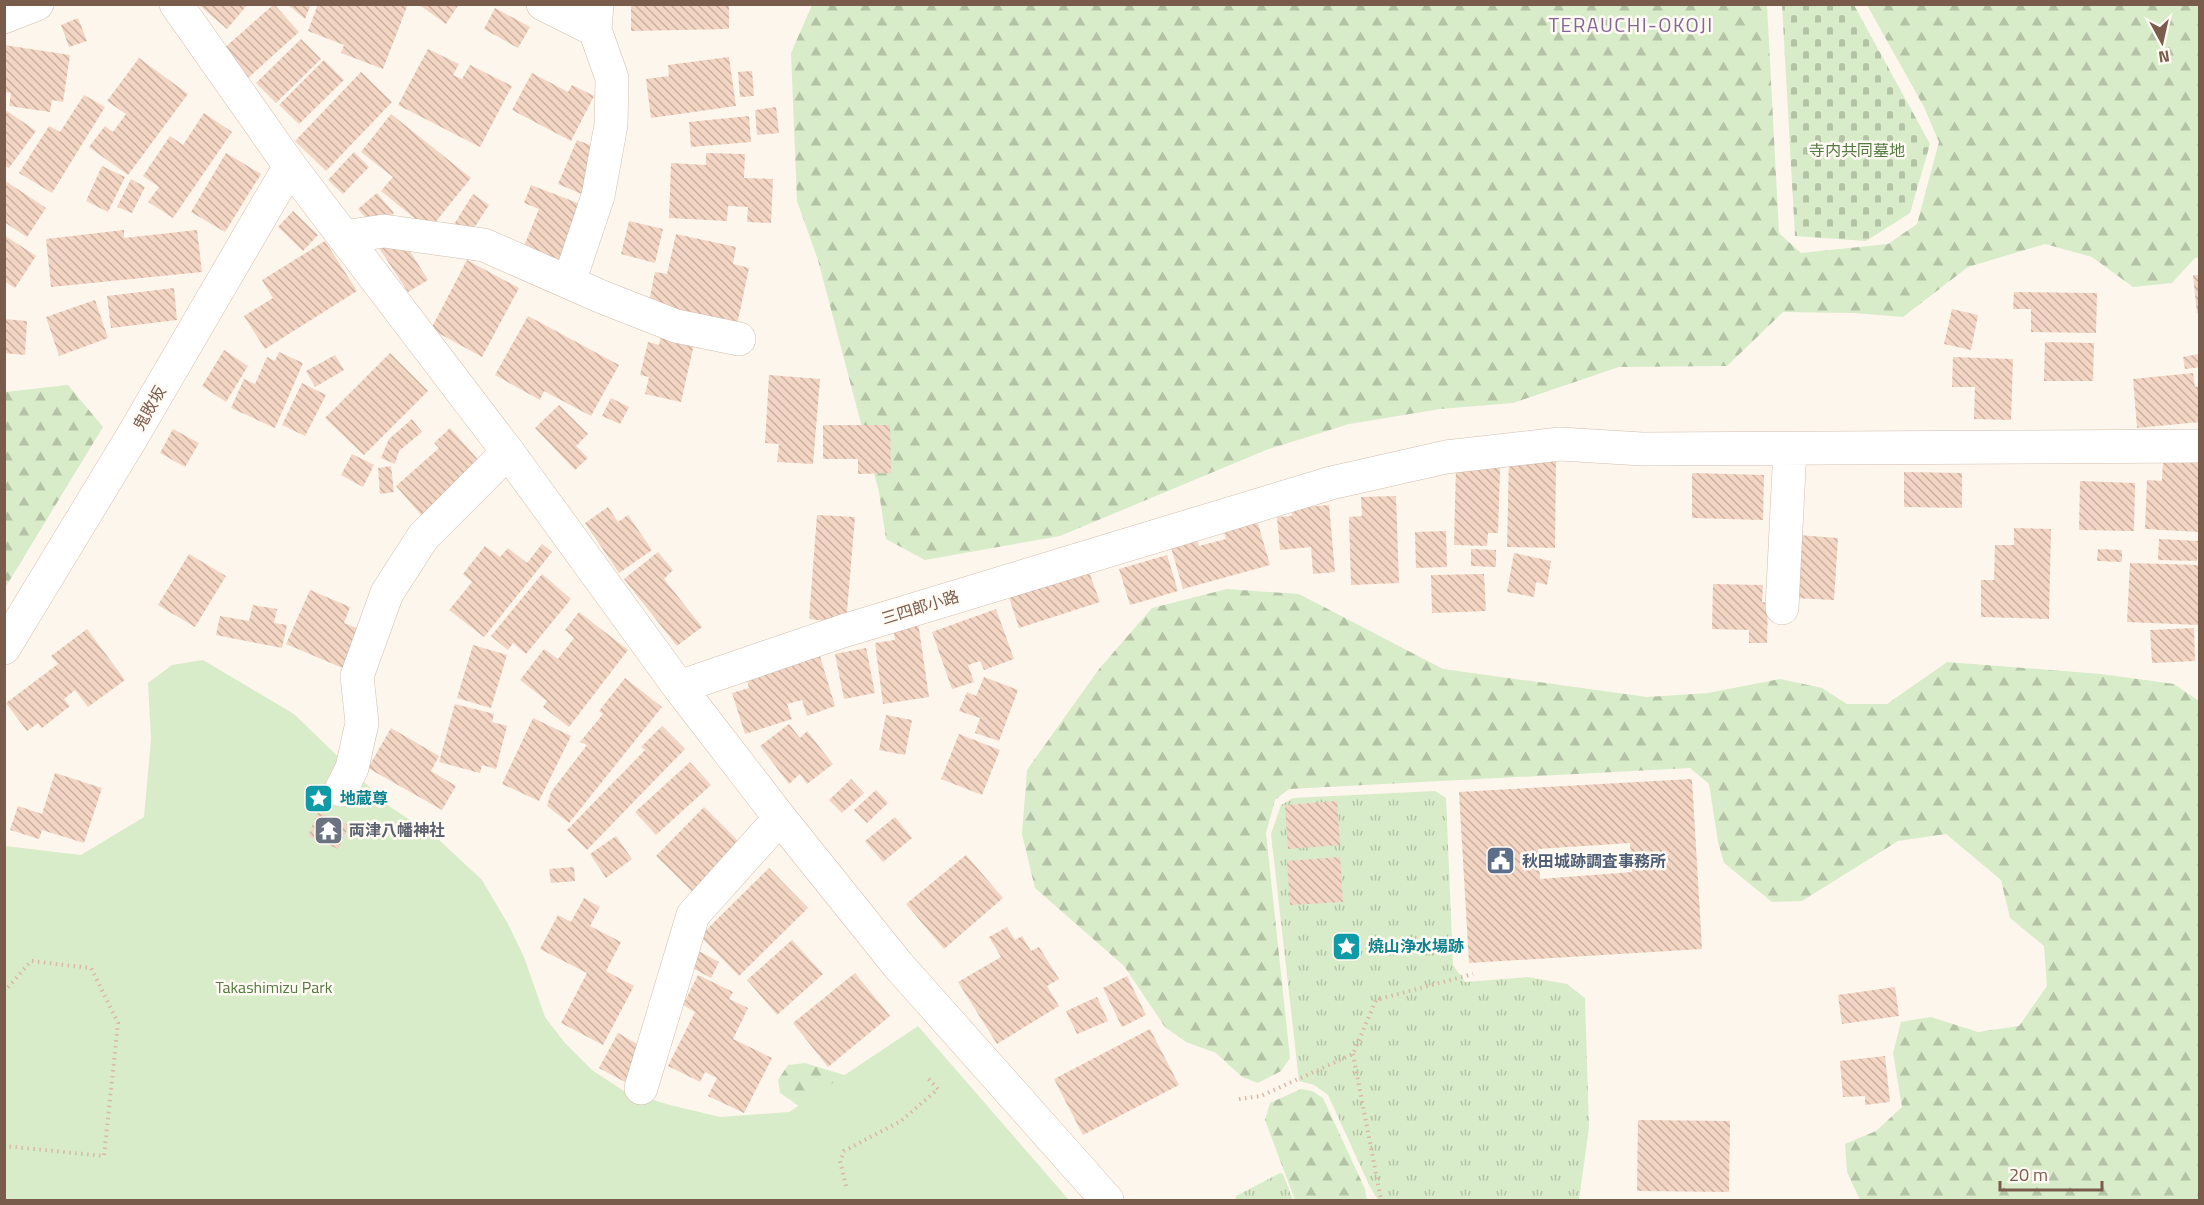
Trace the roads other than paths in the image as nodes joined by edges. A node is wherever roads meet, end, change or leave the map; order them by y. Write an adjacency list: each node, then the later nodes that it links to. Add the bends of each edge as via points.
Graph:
1 (37, 4): 4 (street)
2 (176, 4): 6 (street)
3 (543, 4): 5 (street)
4 (4, 17)
5 (596, 17): 8 (street, via 612,78 611,125 598,196)
6 (290, 166): 7 (street); 14 (street, 鬼敗坂)
7 (344, 237): 8 (street, via 384,231 484,245); 12 (street)
8 (568, 282): 9 (street, via 676,326)
9 (740, 339)
10 (2199, 446): 11 (street, 三四郎小路)
11 (1790, 448): 13 (street); 15 (street, 三四郎小路, via 1642,449 1560,444 1446,457 1331,483 843,631)
12 (508, 452): 15 (street); 16 (street, via 423,537 387,593 357,676 362,723 352,768)
13 (1782, 608)
14 (4, 648)
15 (679, 687): 17 (street)
16 (341, 790)
17 (780, 818): 18 (street, via 693,915); 19 (street, via 898,965)
18 (641, 1088)
19 (1107, 1200)

